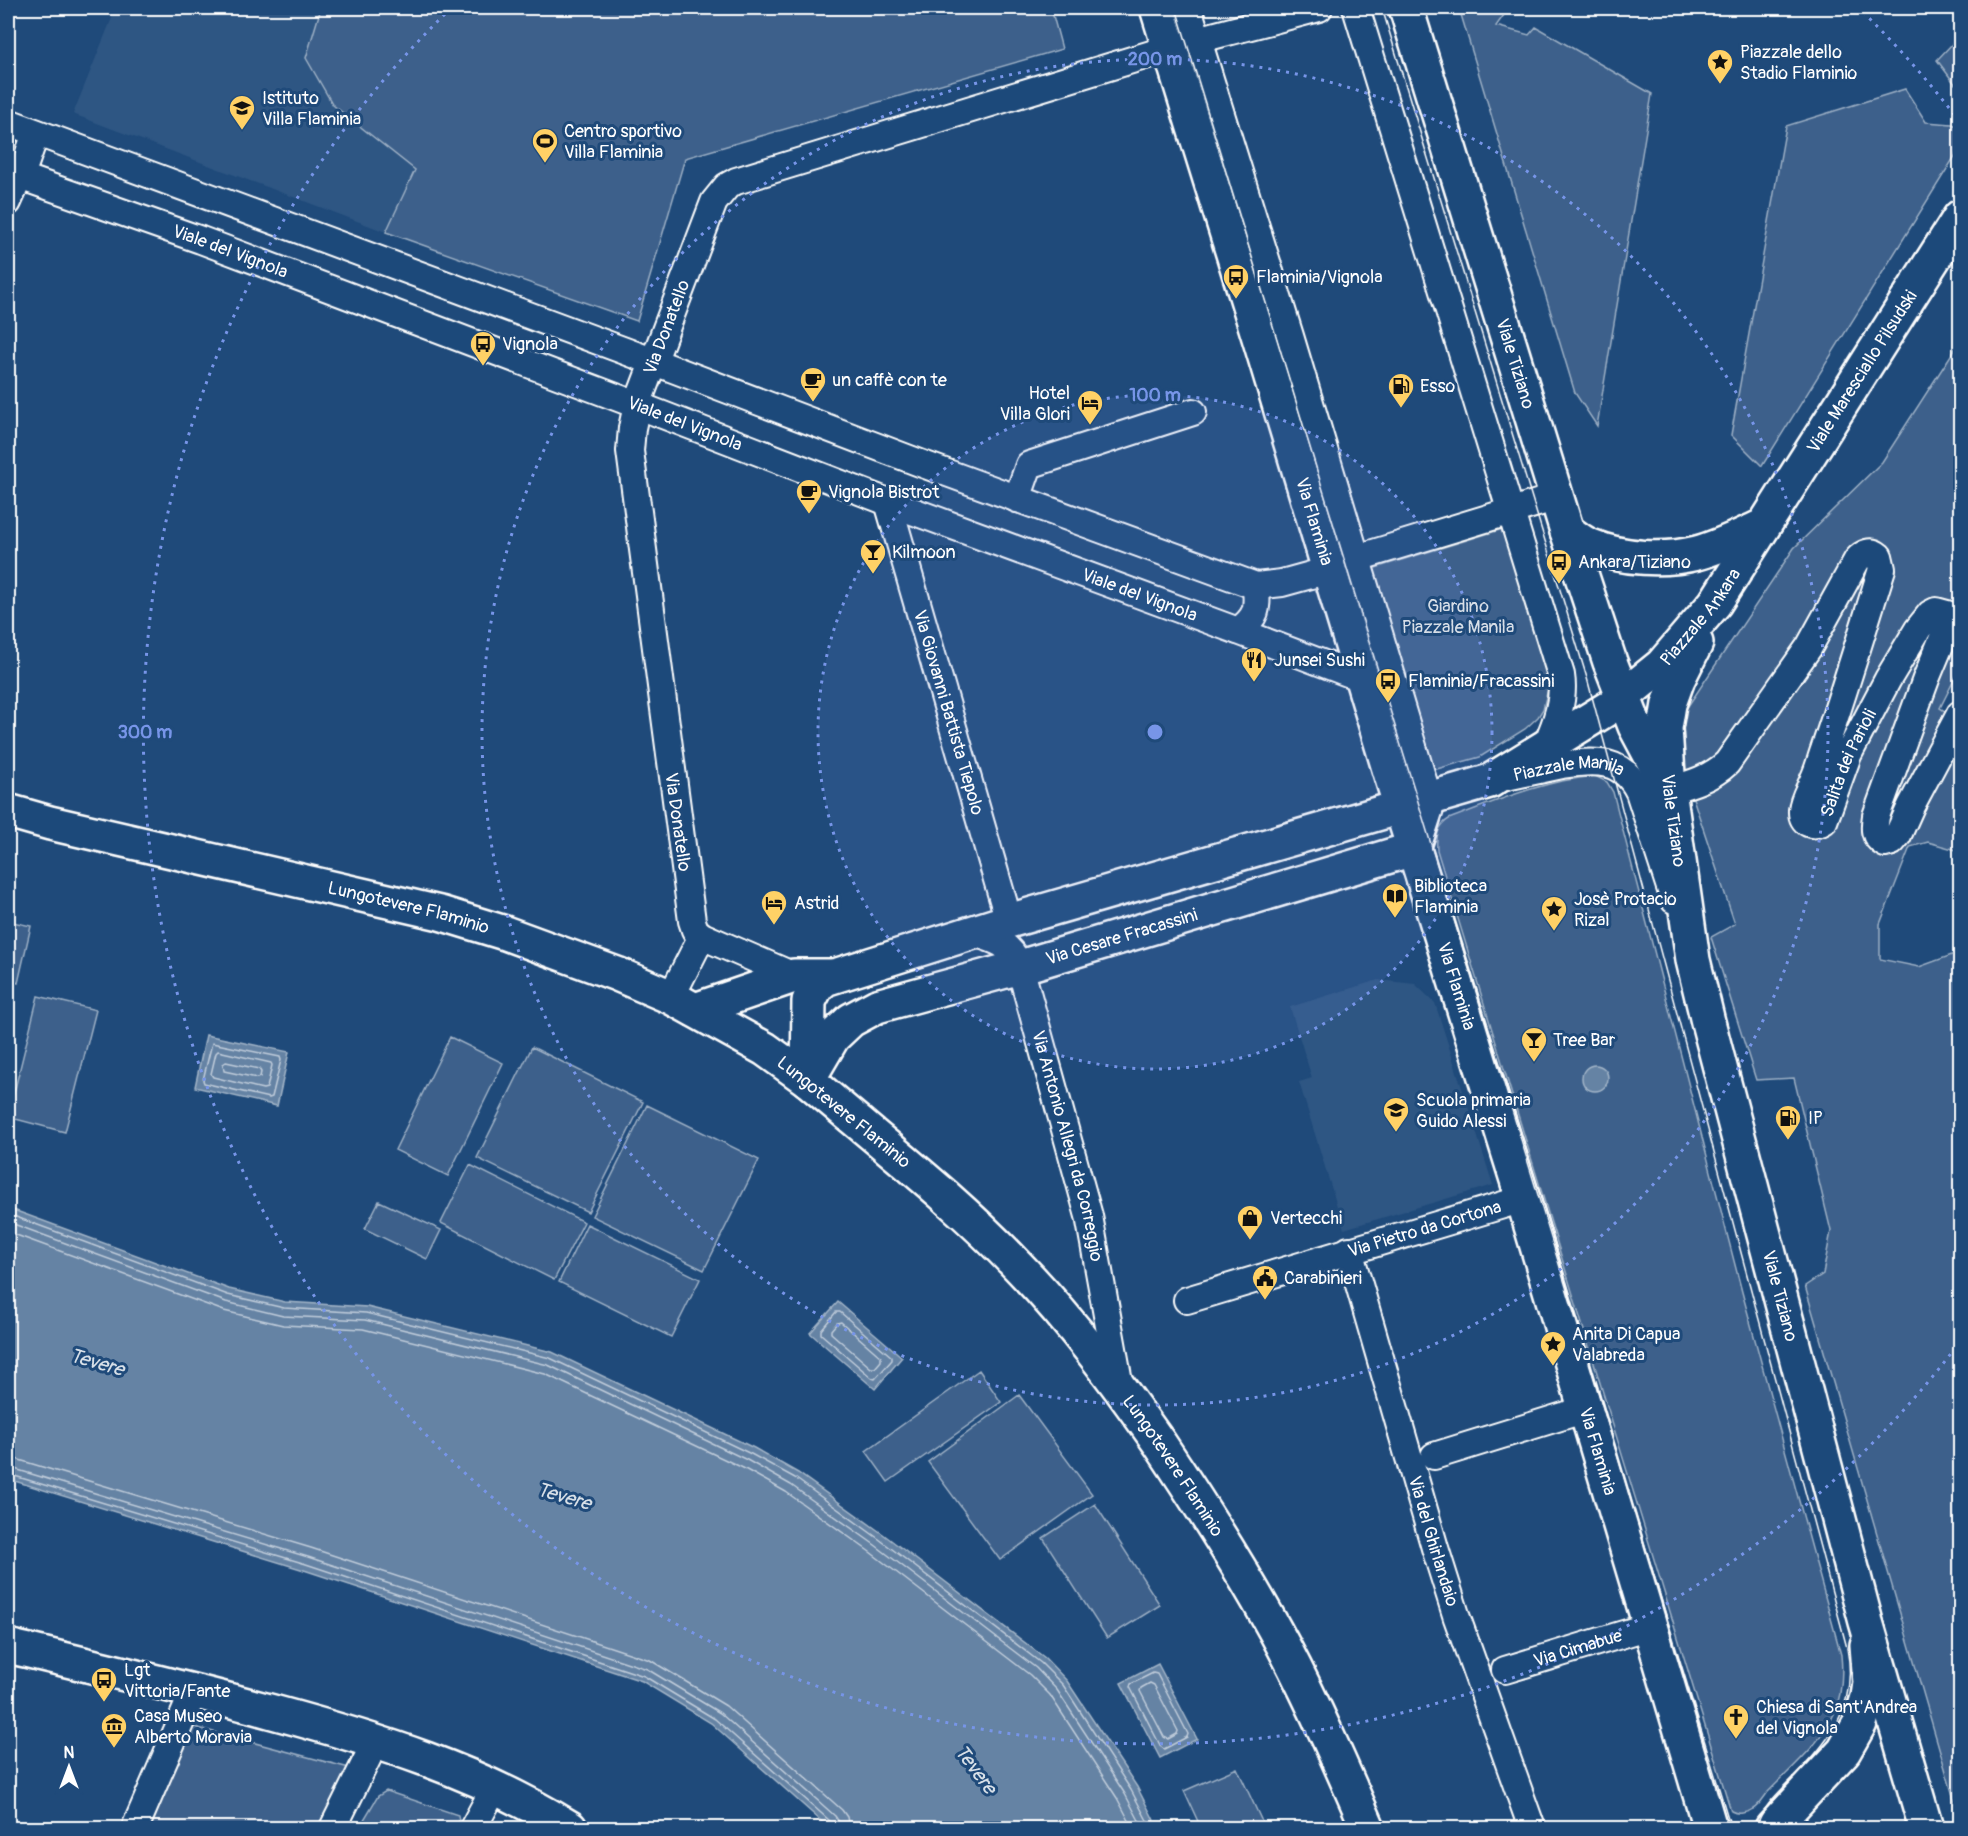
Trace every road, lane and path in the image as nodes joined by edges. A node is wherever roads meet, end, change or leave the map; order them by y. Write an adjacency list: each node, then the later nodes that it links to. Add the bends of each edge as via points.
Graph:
1 (1157, 8): 6 (main road, Via Flaminia)
2 (1188, 8): 6 (street, Via Flaminia)
3 (1319, 8): 6 (street, Via Donatello)
4 (1356, 8): 18 (street)
5 (1406, 8): 15 (main road, Viale Tiziano)
6 (1184, 45): 12 (street, Via Donatello, via 727,186 714,202); 21 (main road, Via Flaminia, via 1253,318)
7 (8, 122): 8 (street)
8 (36, 133): 9 (street, via 25,164); 12 (street)
9 (13, 174): 10 (street); 13 (street, Viale del Vignola, via 201,240)
10 (8, 202)
11 (1960, 217): 19 (main road, Viale Maresciallo Pilsudski)
12 (652, 361): 13 (street, Via Donatello); 16 (street)
13 (637, 405): 17 (street, Viale del Vignola); 36 (street, Via Donatello, via 630,451 692,921)
14 (1193, 412): 16 (street, via 1029,465)
15 (1557, 497): 18 (street); 20 (main road, Viale Tiziano)
16 (1017, 499): 22 (street)
17 (888, 502): 24 (street, Viale del Vignola); 34 (street, Via Giovanni Battista Tiepolo)
18 (1512, 511): 21 (street); 28 (street, via 1561,675 1562,698)
19 (1763, 526): 20 (main road, via 1697,553 1663,557 1606,551); 23 (main road, Piazzale Ankara)
20 (1567, 531): 26 (main road, Viale Tiziano)
21 (1343, 564): 22 (street, via 1282,583); 25 (main road, Via Flaminia); 31 (street, Via Flaminia)
22 (1256, 586): 24 (street, via 1257,609)
23 (1715, 603): 26 (main road, Piazzale Ankara, via 1662,665); 30 (main road, via 1669,704 1665,728)
24 (1238, 631): 25 (street, Viale del Vignola)
25 (1361, 678): 31 (main road, Via Flaminia)
26 (1623, 696): 28 (main road, Piazzale Manila); 30 (main road, Viale Tiziano)
27 (1960, 714): 30 (street, Salita dei Parioli, via 1898,836 1885,844 1879,841 1875,835 1876,816 1948,626 1947,614 1936,611 1918,629 1888,679 1848,756 1824,821 1815,824 1804,820 1803,803 1882,568 1879,556 1869,552 1857,560 1809,647 1727,763 1696,782)
28 (1546, 746): 29 (main road, Piazzale Manila)
29 (1490, 781): 31 (main road, Piazzale Manila); 37 (street, Piazzale Manila, via 1592,761 1610,764 1628,775 1639,792)
30 (1669, 789): 37 (main road, Viale Tiziano)
31 (1415, 803): 33 (main road, Via Flaminia); 34 (main road)
32 (8, 811): 41 (main road, Lungotevere Flaminio, via 440,913 539,945)
33 (1413, 849): 38 (main road, Via Cesare Fracassini); 43 (main road, Via Flaminia)
34 (1009, 921): 35 (main road)
35 (973, 933): 38 (street, Via Antonio Allegri da Correggio, via 1006,946); 40 (main road)
36 (702, 936): 39 (street); 41 (street)
37 (1693, 960): 49 (main road, Viale Tiziano)
38 (1020, 967): 42 (main road, Via Cesare Fracassini, via 869,1009 833,1037); 46 (street, Via Antonio Allegri da Correggio, via 1089,1216)
39 (794, 976): 40 (main road); 41 (main road)
40 (832, 976): 42 (main road, via 817,986 809,1002)
41 (683, 1004): 42 (main road, Lungotevere Flaminio, via 765,1049)
42 (808, 1080): 46 (main road, Lungotevere Flaminio, via 978,1224 1054,1304)
43 (1523, 1199): 44 (street, Via Pietro da Cortona); 47 (main road, Via Flaminia)
44 (1349, 1250): 45 (street, Via Pietro da Cortona); 61 (street, Via del Ghirlandaio, via 1457,1618)
45 (1187, 1300)
46 (1120, 1387): 60 (main road, Lungotevere Flaminio, via 1206,1515 1274,1630)
47 (1586, 1409): 48 (street); 50 (main road, Via Flaminia)
48 (1434, 1456)
49 (1866, 1622): 63 (main road, via 1870,1683 1860,1723 1844,1751); 64 (main road, Viale Tiziano)
50 (1650, 1626): 52 (street, Via Cimabue); 62 (main road, Via Flaminia)
51 (8, 1646): 53 (main road)
52 (1505, 1670)
53 (194, 1691): 54 (main road); 56 (street)
54 (376, 1741): 55 (main road); 57 (street)
55 (495, 1787): 58 (street); 59 (main road)
56 (135, 1828)
57 (333, 1828)
58 (473, 1828)
59 (570, 1828)
60 (1368, 1828)
61 (1532, 1828)
62 (1710, 1828)
63 (1772, 1828)
64 (1926, 1828)

